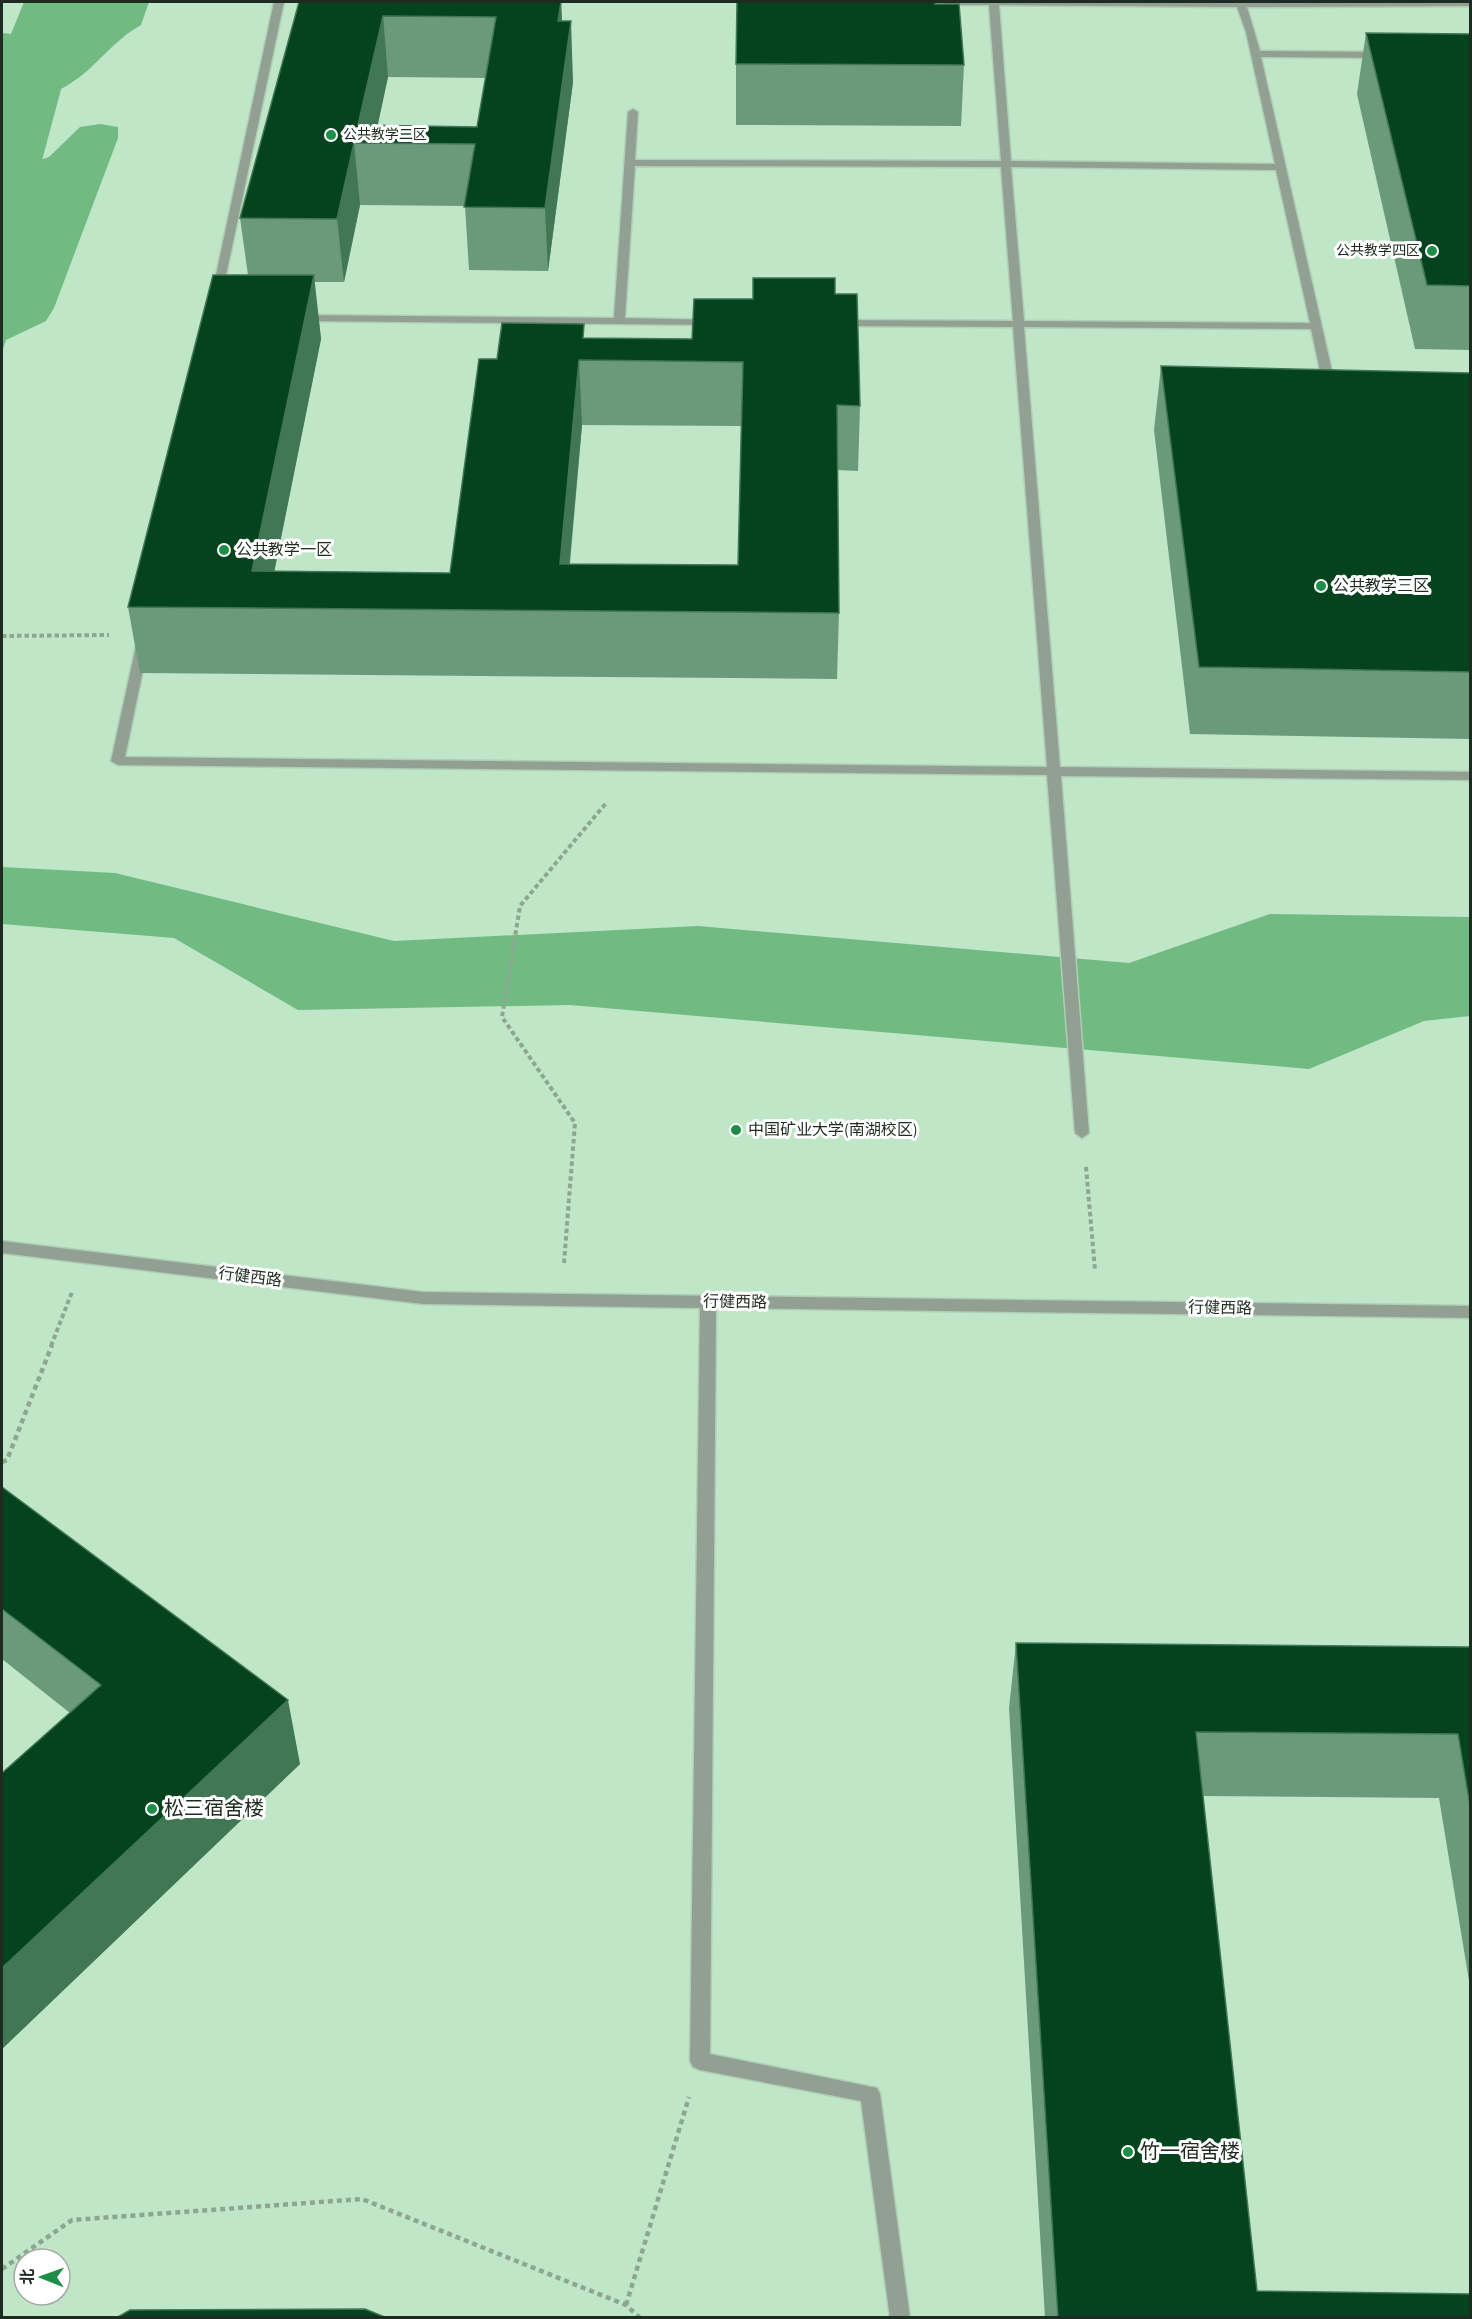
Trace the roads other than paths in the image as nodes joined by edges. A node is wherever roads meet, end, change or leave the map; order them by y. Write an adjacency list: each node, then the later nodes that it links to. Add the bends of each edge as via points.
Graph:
1 (279, 2): 12 (street)
2 (947, 2): 3 (street)
3 (994, 2): 4 (street); 10 (street)
4 (1240, 3): 5 (street); 6 (street)
5 (1470, 3)
6 (1255, 54): 7 (street); 11 (street)
7 (1387, 55)
8 (633, 112): 9 (street)
9 (629, 163): 10 (street); 14 (street)
10 (1006, 164): 11 (street); 17 (street)
11 (1280, 167): 18 (street)
12 (214, 306)
13 (284, 318): 14 (street)
14 (619, 321): 15 (street)
15 (725, 322)
16 (831, 323): 17 (street)
17 (1019, 324): 18 (street); 21 (street)
18 (1316, 326): 19 (street)
19 (1333, 401)
20 (145, 634): 21 (street, via 118,761)
21 (1055, 771): 22 (street); 23 (street)
22 (1470, 776)
23 (1082, 1133)
24 (2, 1247): 25 (street, 行健西路, via 423,1298)
25 (708, 1302): 26 (street, 行健西路); 27 (street, via 699,2061 870,2094)
26 (1470, 1312)
27 (900, 2318)

